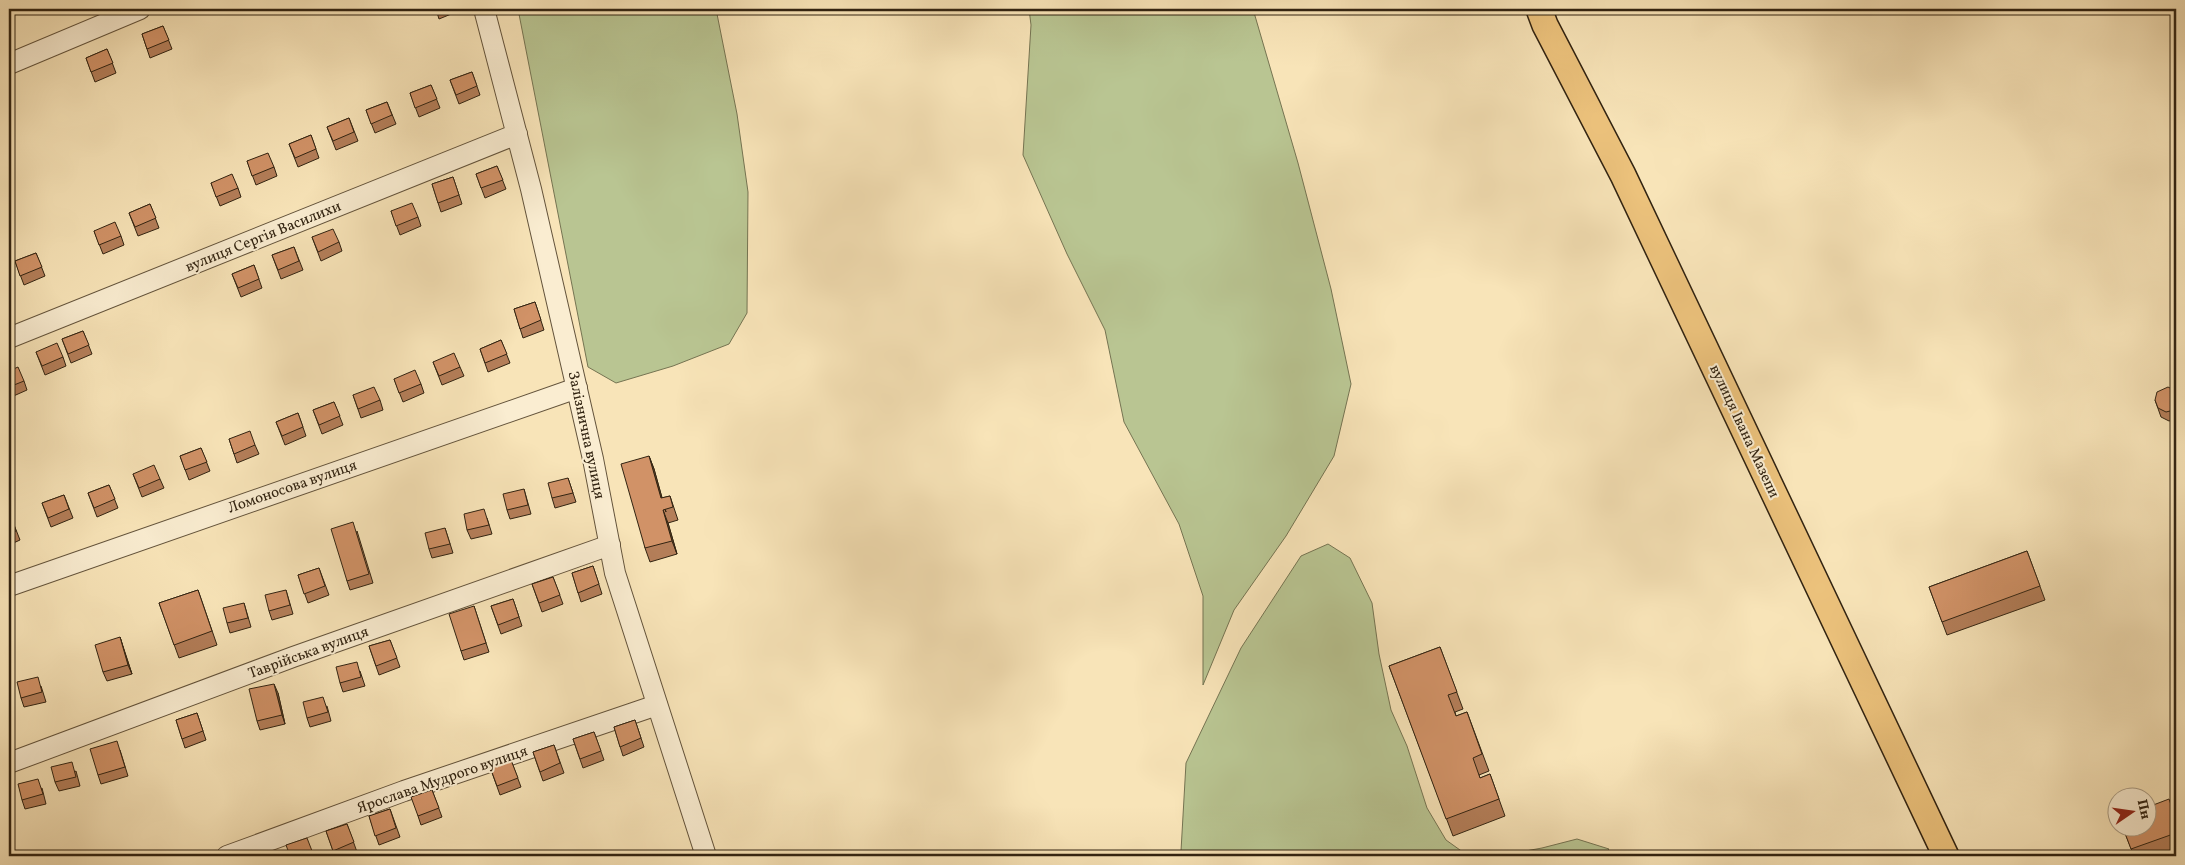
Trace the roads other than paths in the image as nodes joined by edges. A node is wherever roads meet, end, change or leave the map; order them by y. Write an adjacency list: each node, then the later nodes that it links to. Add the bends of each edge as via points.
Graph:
1 (140, 9): 4 (street)
2 (484, 9): 5 (street, Залізнична вулиця)
3 (1539, 9): 14 (main road, вулиця Івана Мазепи, via 1624,175)
4 (9, 64)
5 (517, 134): 6 (street, вулиця Сергія Василихи); 7 (street, Залізнична вулиця)
6 (9, 338)
7 (577, 388): 8 (street, Залізнична вулиця); 9 (street, Ломоносова вулиця)
8 (610, 544): 10 (street, Залізнична вулиця, via 615,573); 11 (street, Таврійська вулиця)
9 (9, 586)
10 (657, 705): 12 (street, Ярослава Мудрого вулиця); 13 (street, Залізнична вулиця)
11 (9, 763)
12 (227, 856)
13 (706, 856)
14 (1946, 856)

